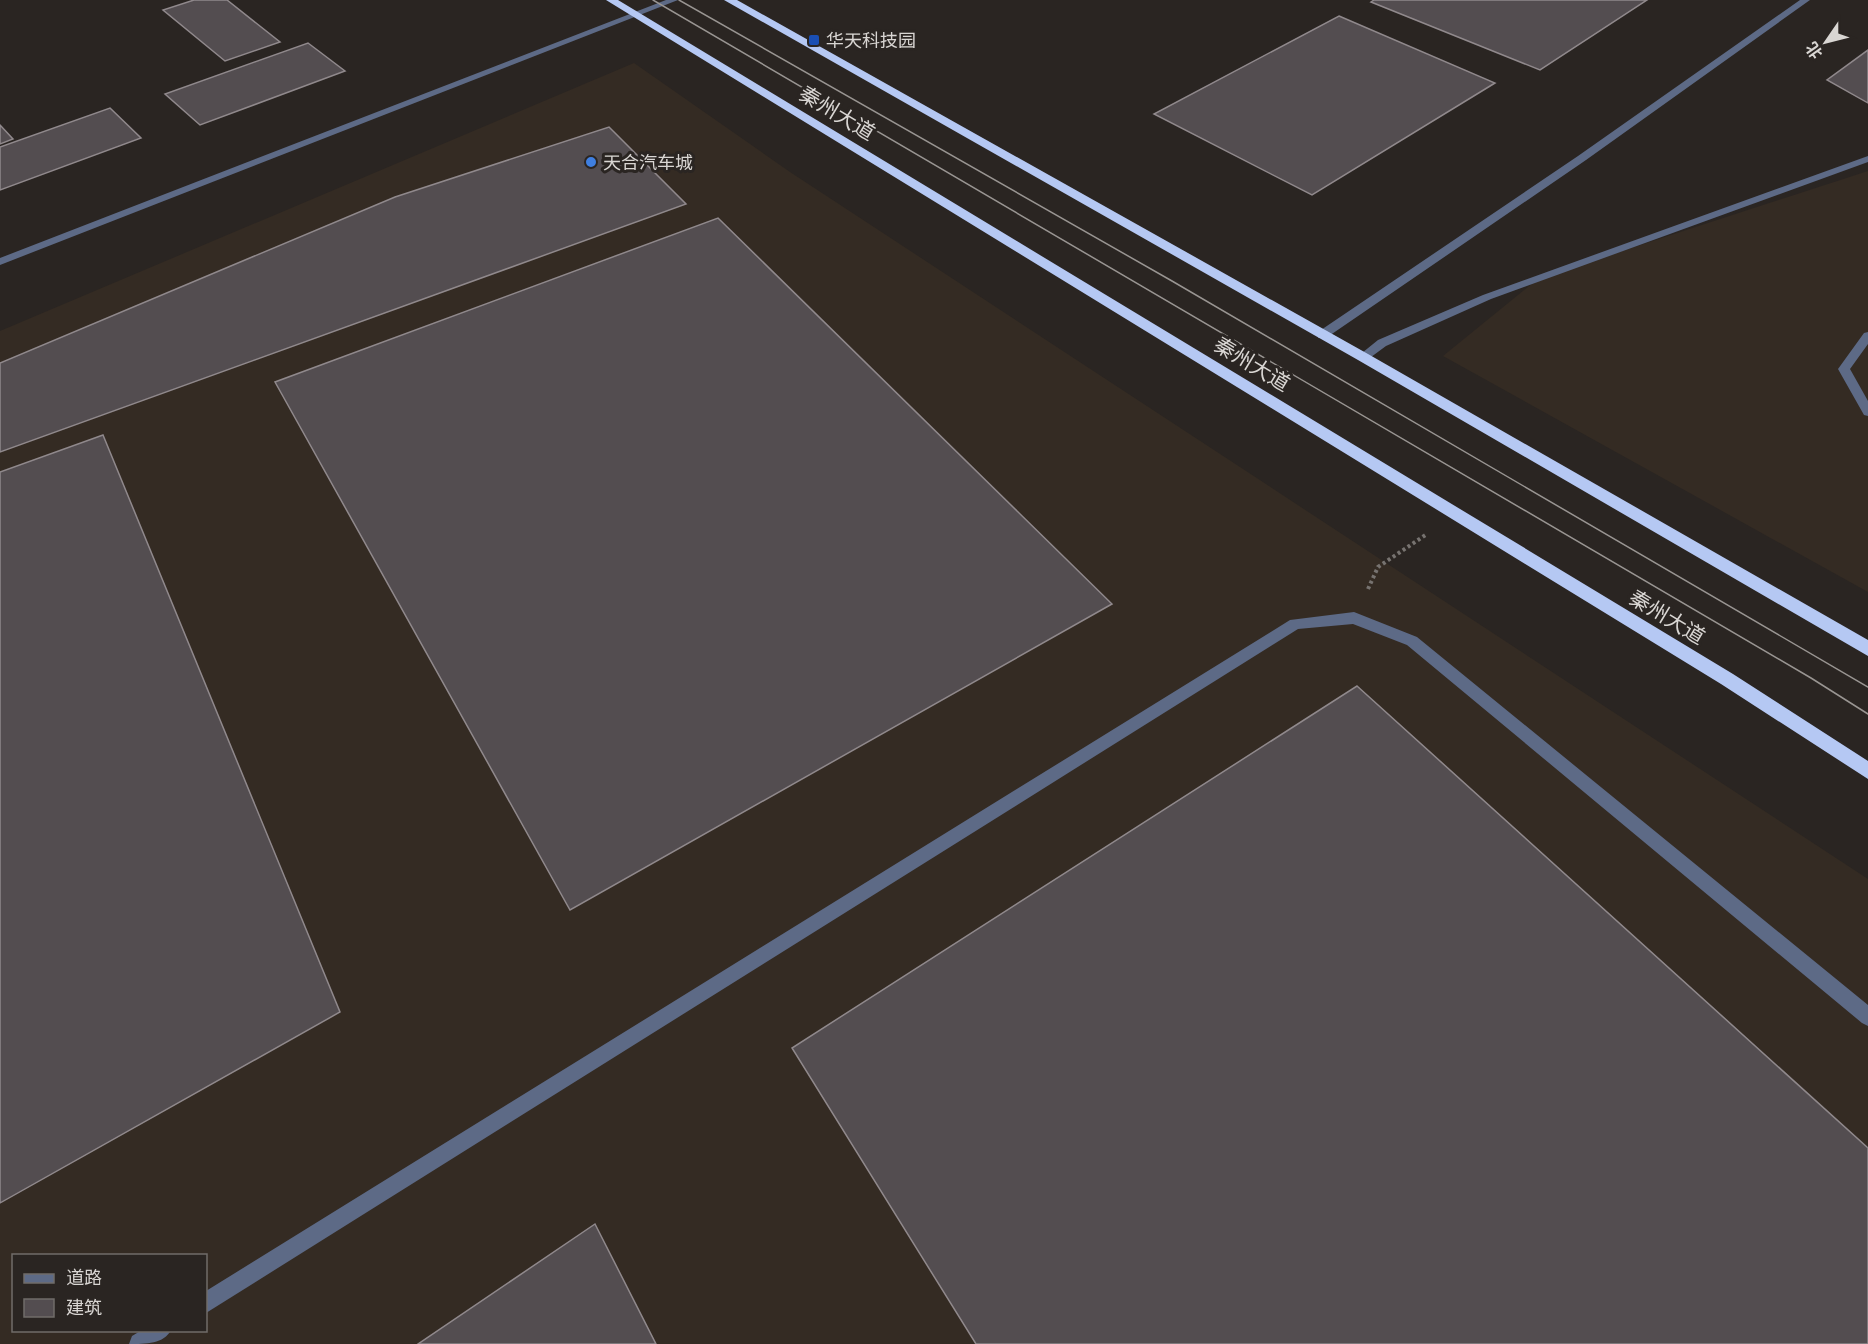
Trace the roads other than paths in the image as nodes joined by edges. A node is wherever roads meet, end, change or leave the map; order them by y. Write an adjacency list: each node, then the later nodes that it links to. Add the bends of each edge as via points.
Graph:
1 (611, 0): 5 (highway, 秦州大道)
2 (674, 0): 5 (street)
3 (729, 0): 8 (highway)
4 (1806, 0): 8 (street)
5 (635, 16): 7 (street); 13 (highway, 秦州大道, via 1727,678)
6 (1868, 159): 10 (street, via 1487,297 1382,343)
7 (0, 262)
8 (1322, 335): 10 (highway)
9 (1868, 336): 11 (street, via 1844,369)
10 (1363, 357): 12 (highway)
11 (1868, 412)
12 (1868, 649)
13 (1868, 771)
14 (1868, 1017): 15 (street, via 1412,641 1354,618 1295,624)
15 (207, 1302)
16 (158, 1332): 17 (street)
17 (140, 1344)

